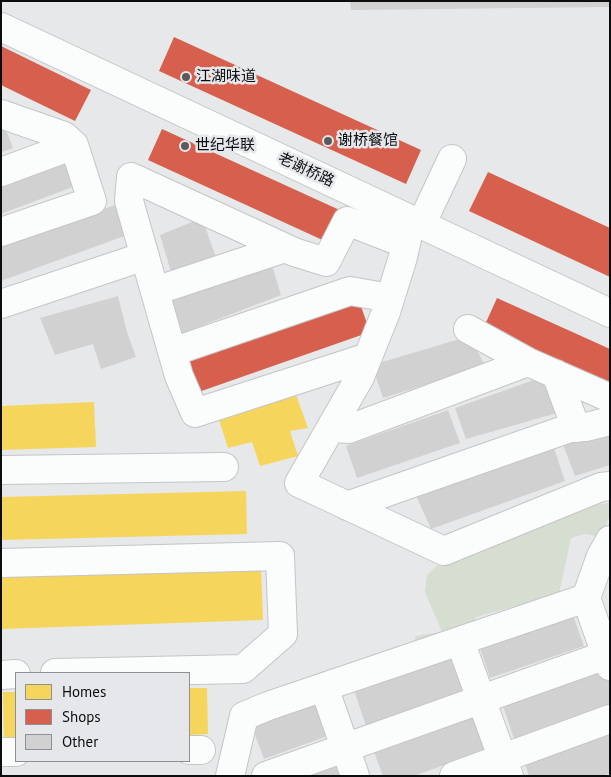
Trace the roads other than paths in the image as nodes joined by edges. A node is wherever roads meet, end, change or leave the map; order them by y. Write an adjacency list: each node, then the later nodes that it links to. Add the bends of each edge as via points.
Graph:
1 (1, 27): 6 (street, 老谢桥路)
2 (1, 114): 3 (street, via 64,136)
3 (74, 145): 5 (street); 7 (street, via 92,201)
4 (452, 159): 6 (street)
5 (1, 172)
6 (413, 230): 8 (street, via 347,221 326,262); 11 (street); 12 (street, 老谢桥路)
7 (1, 232)
8 (284, 248): 9 (street, via 131,177 129,202); 10 (street)
9 (145, 256): 10 (street); 13 (street)
10 (155, 291): 15 (street)
11 (390, 298): 15 (street, via 350,291); 16 (street)
12 (610, 313)
13 (4, 314)
14 (468, 329): 17 (street)
15 (172, 352): 16 (street, via 195,413)
16 (368, 357): 21 (street)
17 (528, 362): 18 (street); 21 (street, via 349,429)
18 (556, 374): 19 (street); 22 (street)
19 (610, 398)
20 (610, 421): 22 (street)
21 (331, 428): 26 (street, via 299,483)
22 (576, 428): 26 (street)
23 (224, 467): 24 (street)
24 (1, 470)
25 (610, 486): 26 (street, via 444,552)
26 (347, 506)
27 (610, 540): 29 (street)
28 (1, 563): 32 (street, via 280,556 283,634 243,669)
29 (586, 598): 30 (street); 31 (street)
30 (460, 641): 35 (street); 36 (street)
31 (608, 660): 36 (street)
32 (103, 672)
33 (15, 674): 34 (street)
34 (1, 675)
35 (324, 687): 38 (street); 42 (street, via 244,716)
36 (481, 699): 38 (street); 41 (street)
37 (610, 719): 41 (street)
38 (346, 748): 43 (street); 44 (street)
39 (1, 752): 40 (street)
40 (15, 752)
41 (506, 767): 45 (street)
42 (230, 776)
43 (266, 776)
44 (355, 776)
45 (454, 776)

